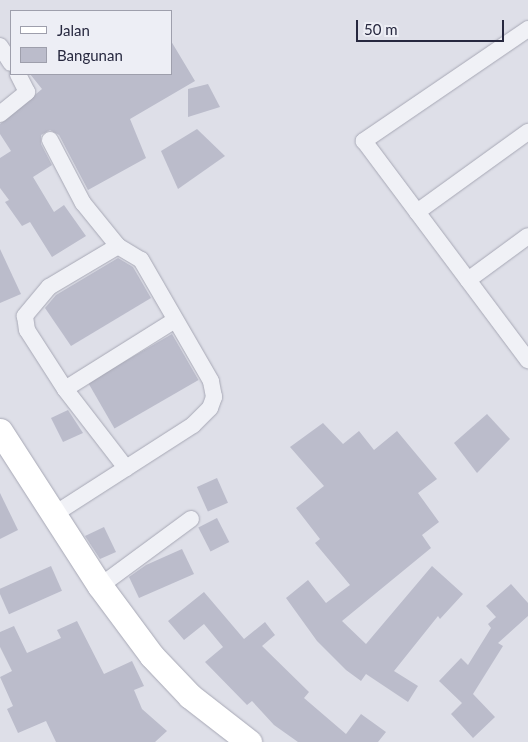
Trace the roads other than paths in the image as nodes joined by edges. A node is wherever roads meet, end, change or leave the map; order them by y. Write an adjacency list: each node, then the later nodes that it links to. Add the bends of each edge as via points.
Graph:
1 (528, 29): 8 (street, via 364,141)
2 (0, 46): 3 (street)
3 (10, 61)
4 (18, 75): 5 (street, via 27,92)
5 (0, 114)
6 (528, 132): 8 (street)
7 (50, 140): 10 (street, via 83,203)
8 (417, 212): 11 (street)
9 (528, 236): 11 (street)
10 (118, 246): 12 (street, via 141,260); 14 (street, via 49,287 25,316 27,330)
11 (468, 280): 13 (street)
12 (175, 320): 14 (street); 16 (street, via 211,381 214,397 210,408 193,425)
13 (528, 360)
14 (65, 388): 16 (street)
15 (0, 431): 17 (main road)
16 (126, 468): 17 (street)
17 (52, 515): 19 (main road)
18 (191, 519): 19 (street)
19 (100, 586): 20 (main road, via 152,656 190,696)
20 (250, 742)

